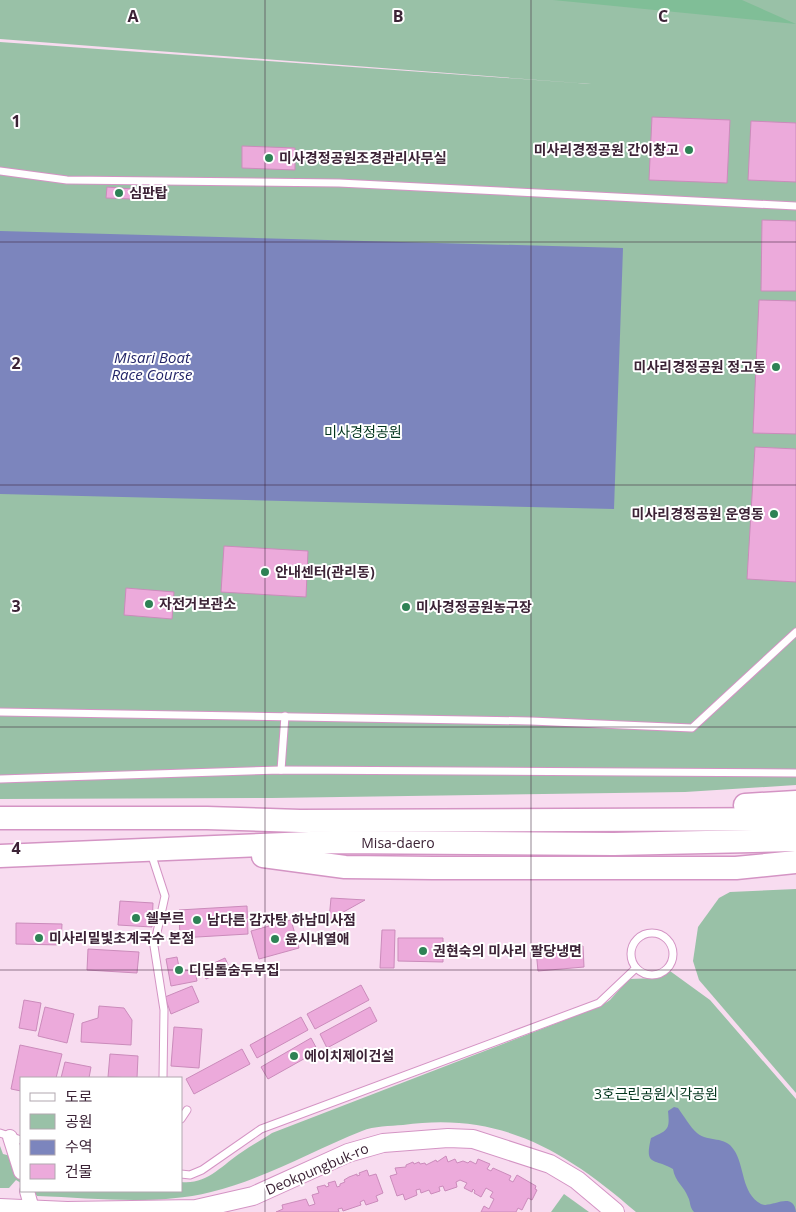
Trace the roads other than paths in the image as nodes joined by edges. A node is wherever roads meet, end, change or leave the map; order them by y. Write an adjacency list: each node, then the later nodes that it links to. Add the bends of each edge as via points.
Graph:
1 (0, 171): 2 (lane, via 67,180 339,183)
2 (796, 206)
3 (796, 632): 5 (lane, via 692,728)
4 (0, 712): 5 (lane)
5 (285, 716): 6 (lane)
6 (281, 770): 7 (lane); 8 (lane)
7 (796, 773)
8 (0, 779)
9 (796, 802): 11 (main road, via 721,806 277,808)
10 (0, 818): 11 (main road, Misa-daero)
11 (207, 818): 12 (main road, Misa-daero, via 300,821)
12 (796, 819)
13 (796, 840): 14 (main road, Misa-daero, via 614,844 334,842)
14 (205, 849): 15 (main road, Misa-daero); 17 (main road, via 345,867 736,868)
15 (151, 851): 16 (main road, Misa-daero); 19 (lane, via 165,896 154,946 164,1010)
16 (0, 856)
17 (796, 862)
18 (636, 968): 18 (lane, via 631,956 634,942 652,933 665,938 672,950 667,969 655,975); 24 (lane, via 599,1003 261,1129 202,1170)
19 (163, 1077)
20 (187, 1110): 21 (lane)
21 (182, 1118)
22 (10, 1136): 23 (street)
23 (20, 1169)
24 (182, 1174)
25 (27, 1192): 27 (street)
26 (0, 1208): 27 (street, Deokpungbuk-ro)
27 (33, 1210): 28 (street, Deokpungbuk-ro, via 196,1209 252,1196 348,1153 383,1143 448,1138 473,1139 550,1164 577,1180)
28 (615, 1212)

